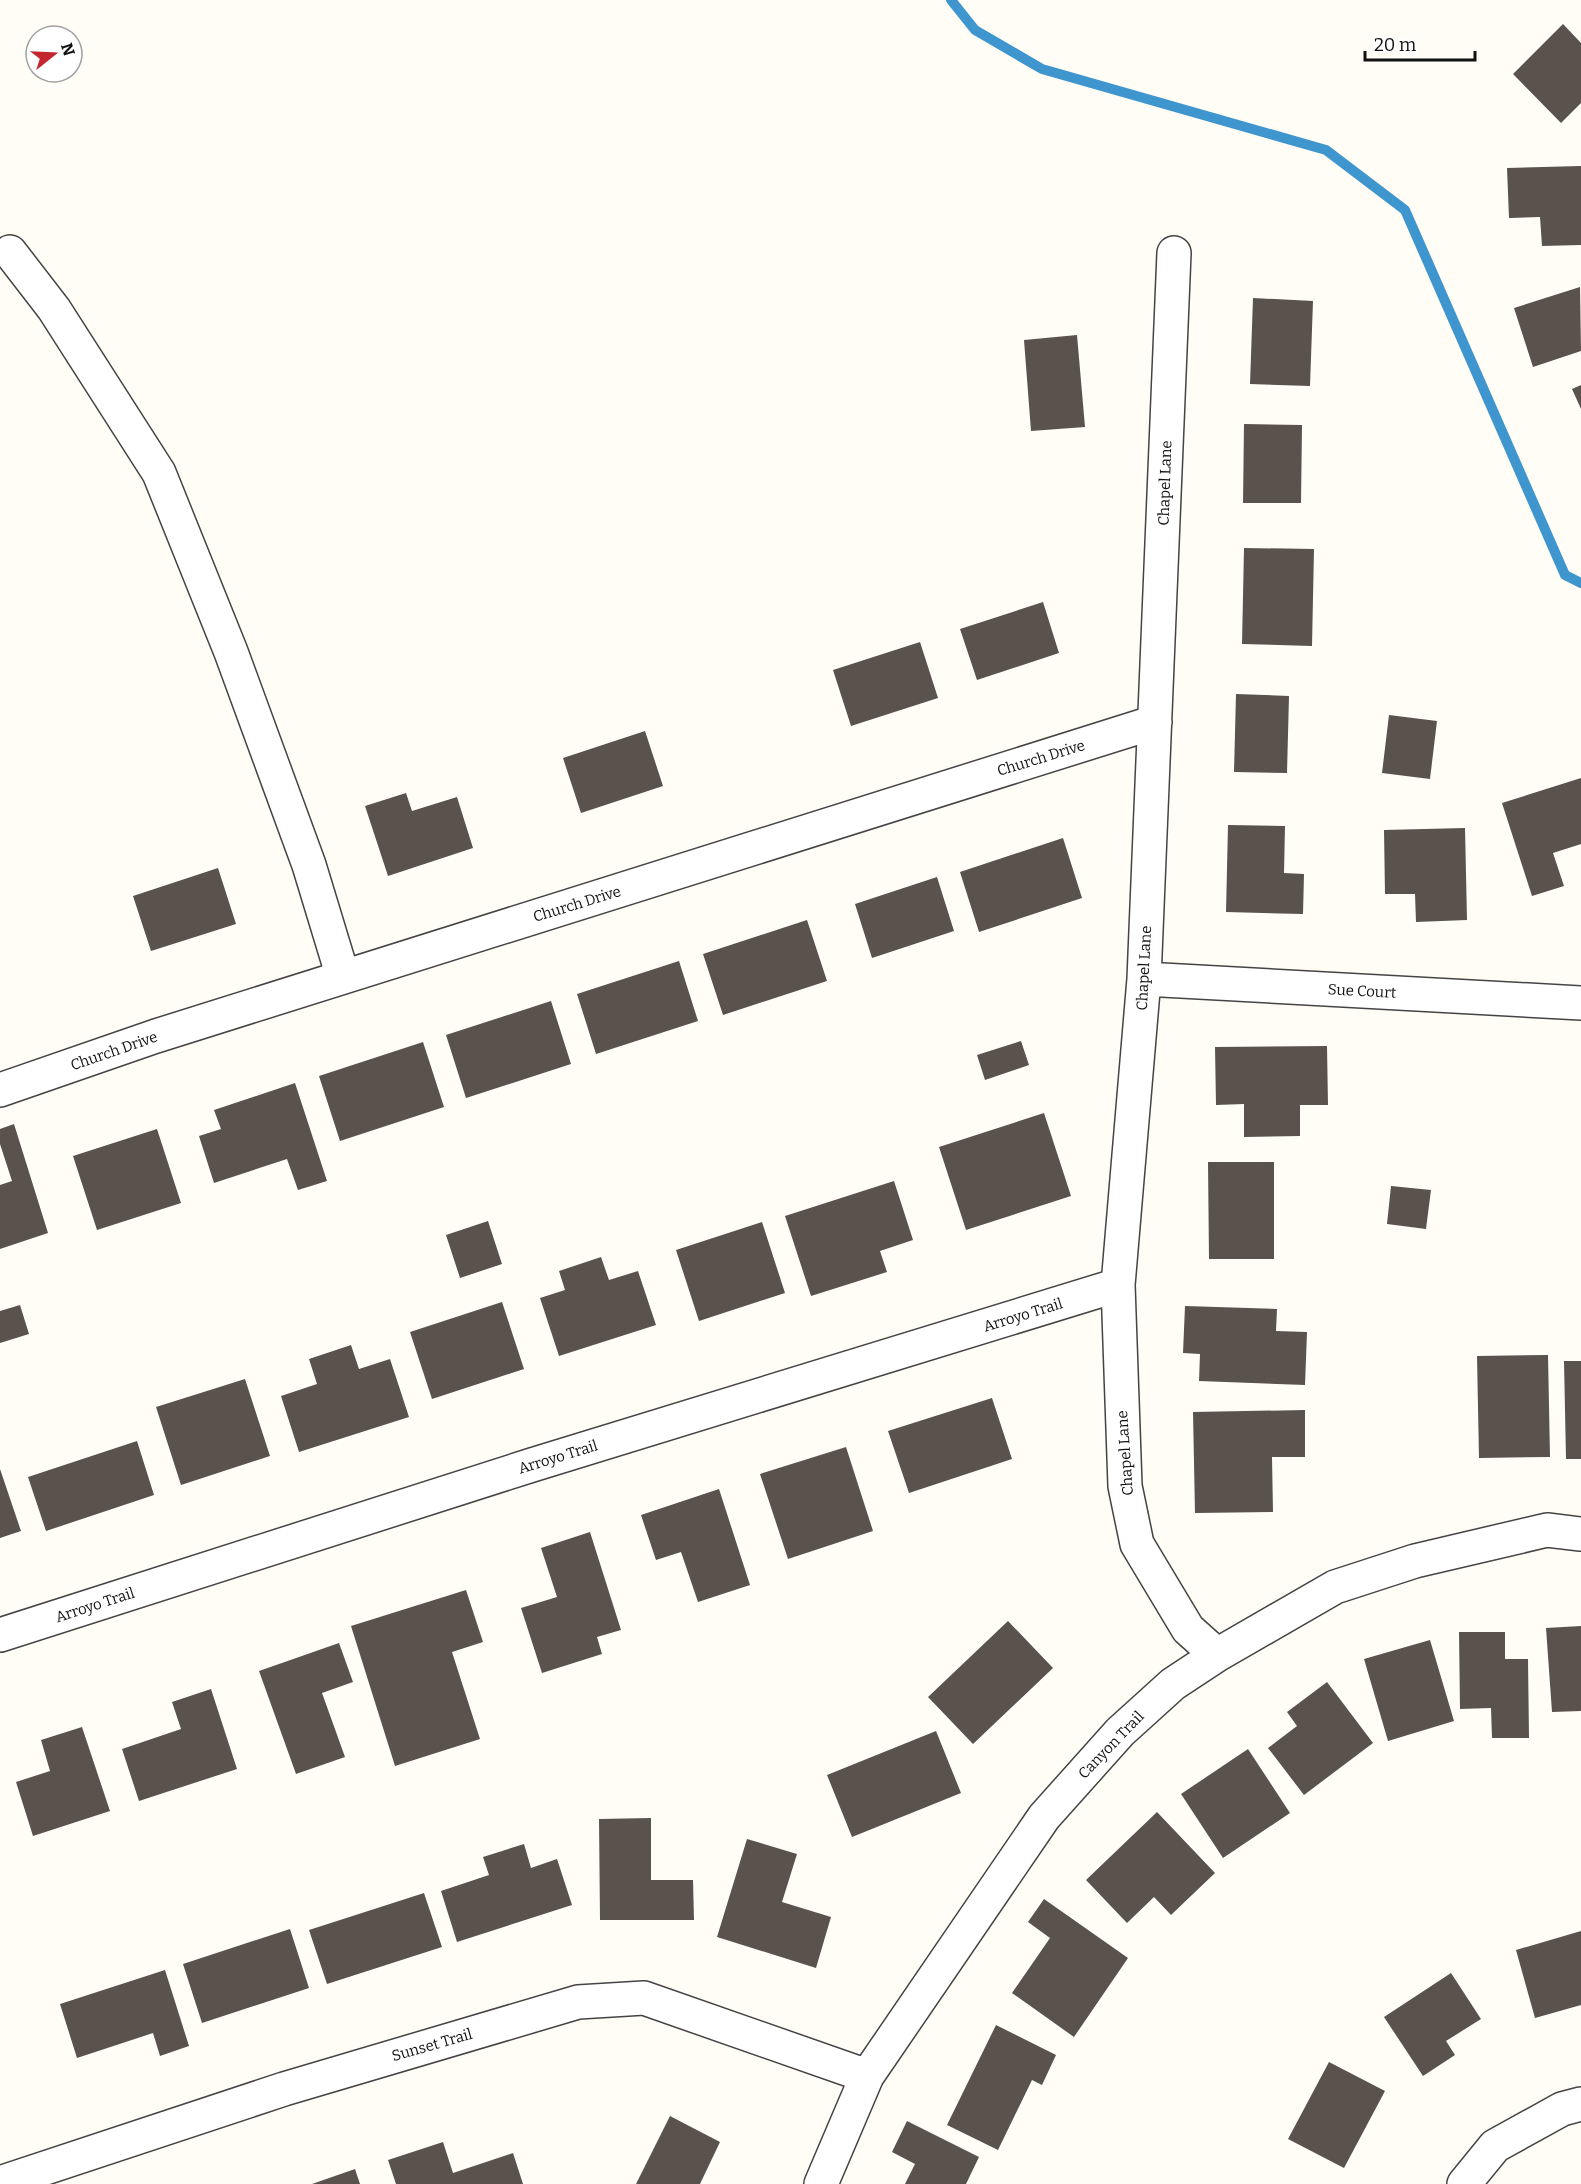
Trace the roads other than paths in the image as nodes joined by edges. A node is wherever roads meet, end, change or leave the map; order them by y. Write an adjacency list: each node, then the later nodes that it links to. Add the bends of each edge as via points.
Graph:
1 (10, 252): 4 (street, via 54,309 159,473 231,652 301,843)
2 (1174, 253): 3 (street, Chapel Lane)
3 (1155, 722): 4 (street, Church Drive); 5 (street, Chapel Lane)
4 (343, 977): 7 (street, Church Drive)
5 (1144, 979): 6 (street, Sue Court); 8 (street, Chapel Lane)
6 (1581, 1003)
7 (0, 1090)
8 (1118, 1286): 10 (street, Arroyo Trail, via 532,1465); 11 (street, Chapel Lane, via 1125,1486 1137,1544 1188,1629)
9 (1581, 1534): 11 (street, Canyon Trail, via 1547,1530 1415,1561 1335,1587)
10 (0, 1635)
11 (1217, 1655): 12 (street, Canyon Trail, via 1173,1684 1120,1732 1044,1817)
12 (867, 2076): 14 (street, Sunset Trail, via 644,1998 578,2002 284,2089); 15 (street, Canyon Trail)
13 (1581, 2104): 16 (street, via 1563,2109 1495,2146)
14 (0, 2183)
15 (821, 2184)
16 (1464, 2184)

